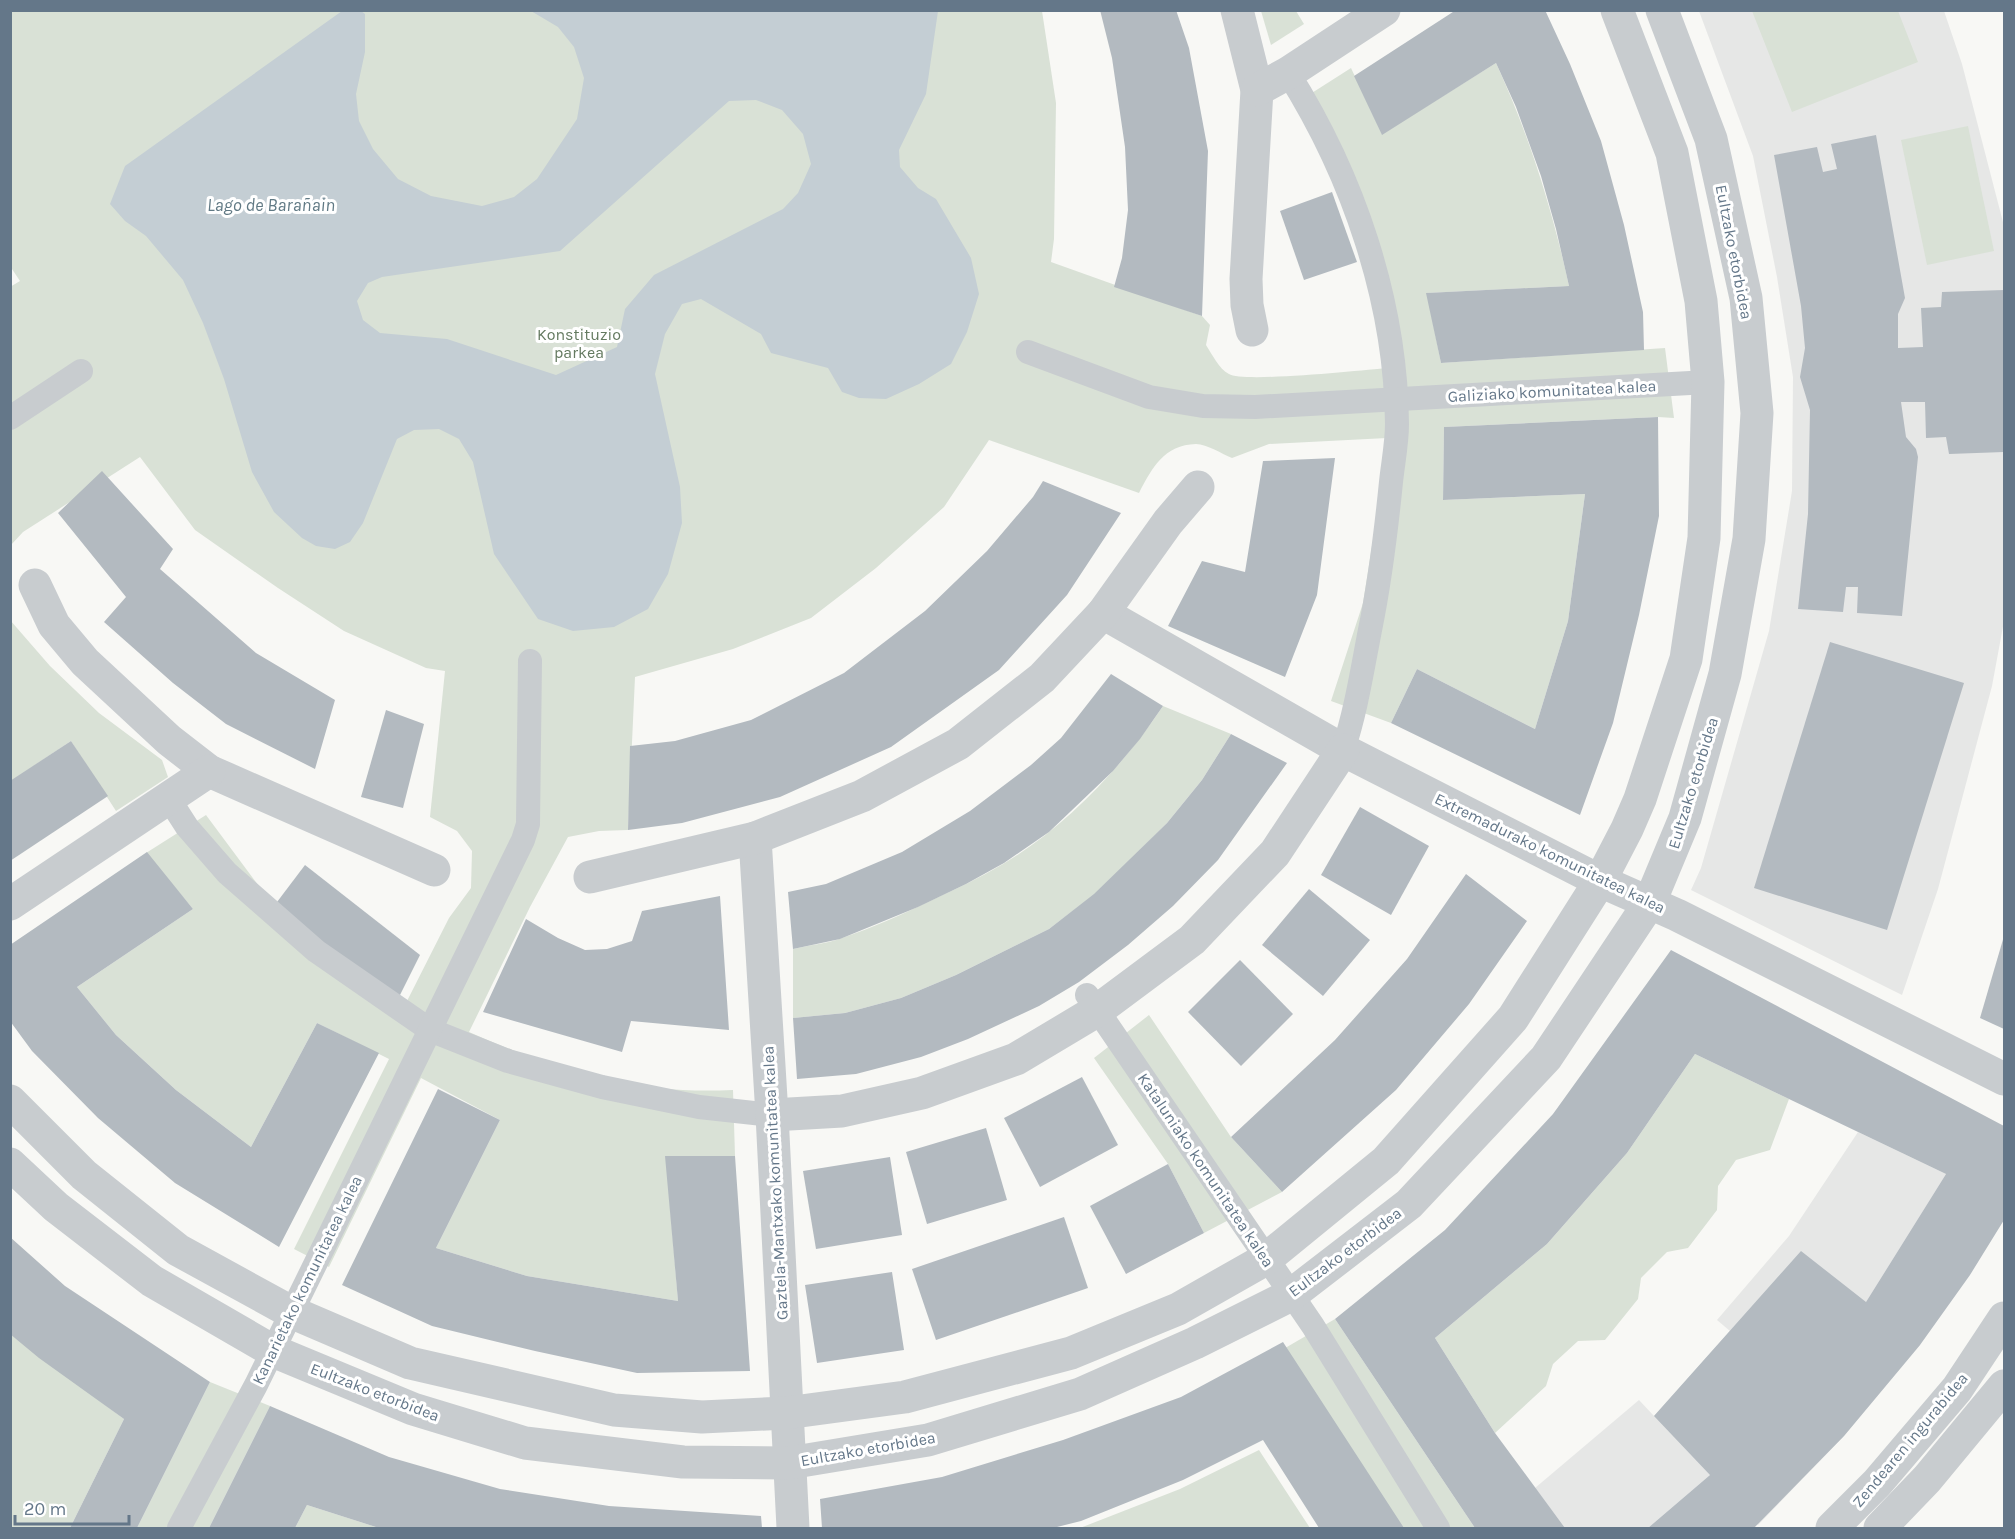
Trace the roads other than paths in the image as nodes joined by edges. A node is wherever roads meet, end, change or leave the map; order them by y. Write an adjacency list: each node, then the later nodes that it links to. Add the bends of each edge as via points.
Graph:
1 (1237, 10): 6 (street)
2 (1384, 10): 5 (street)
3 (1617, 10): 10 (street, via 1672,153 1701,302)
4 (1662, 10): 25 (street, Eultzako etorbidea, via 1710,139 1746,298 1757,413 1749,539 1725,674 1685,818)
5 (1288, 73): 6 (street); 11 (street, via 1331,151 1357,214 1380,290)
6 (1257, 90): 7 (street, via 1246,279)
7 (1252, 330)
8 (1028, 352): 11 (street, Galiziako komunitatea kalea, via 1149,397 1203,406)
9 (81, 371): 12 (street)
10 (1708, 382): 11 (street, Galiziako komunitatea kalea); 23 (street, via 1704,538 1686,659 1640,799)
11 (1395, 399): 17 (street, via 1397,425 1384,555 1352,722)
12 (10, 418)
13 (1198, 487): 15 (street, via 1161,531)
14 (35, 585): 18 (street, via 54,625 85,662 169,740)
15 (1103, 613): 17 (street, Extremadurako komunitatea kalea); 20 (street, via 1042,678 958,744 862,796)
16 (530, 661): 27 (street, Kanarietako komunitatea kalea, via 528,824)
17 (1343, 750): 23 (street, Extremadurako komunitatea kalea); 26 (street, via 1275,853 1192,940)
18 (209, 771): 19 (street); 21 (street)
19 (169, 799): 24 (street); 27 (street, via 187,827 235,880 316,951)
20 (755, 838): 22 (street); 30 (street, Gaztela-Mantxako komunitatea kalea)
21 (434, 870)
22 (590, 877)
23 (1600, 881): 25 (street, Extremadurako komunitatea kalea); 32 (street, via 1513,1018 1386,1161)
24 (10, 903)
25 (1650, 903): 28 (street, Extremadurako komunitatea kalea); 33 (street, Eultzako etorbidea, via 1546,1058 1409,1204)
26 (1092, 1003): 30 (street, via 1016,1059 922,1093 842,1111); 32 (street, Kataluniako komunitatea kalea)
27 (430, 1030): 30 (street, via 508,1060 602,1087 699,1107); 34 (street, Kanarietako komunitatea kalea)
28 (2004, 1079)
29 (10, 1101): 34 (street, via 84,1175 178,1250)
30 (772, 1115): 38 (street, Gaztela-Mantxako komunitatea kalea)
31 (10, 1164): 36 (street, Eultzako etorbidea, via 56,1207 152,1281)
32 (1266, 1259): 33 (street, Kataluniako komunitatea kalea); 38 (street, via 1178,1309 1071,1353 905,1398)
33 (1290, 1295): 39 (street, Eultzako etorbidea, via 1080,1394 928,1440); 42 (street, Kataluniako komunitatea kalea)
34 (291, 1312): 36 (street, Kanarietako komunitatea kalea); 38 (street, via 410,1363 614,1410 702,1417)
35 (2004, 1318): 43 (street, Zendearen ingurabidea, via 1957,1389 1877,1483)
36 (273, 1351): 39 (street, Eultzako etorbidea, via 413,1409 525,1443 682,1462); 40 (street, Kanarietako komunitatea kalea)
37 (2004, 1386): 44 (street, Zendearen ingurabidea, via 1927,1479)
38 (786, 1413): 39 (street, Gaztela-Mantxako komunitatea kalea)
39 (789, 1463): 41 (street, Gaztela-Mantxako komunitatea kalea)
40 (179, 1528)
41 (793, 1528)
42 (1438, 1528)
43 (1832, 1528)
44 (1880, 1528)

